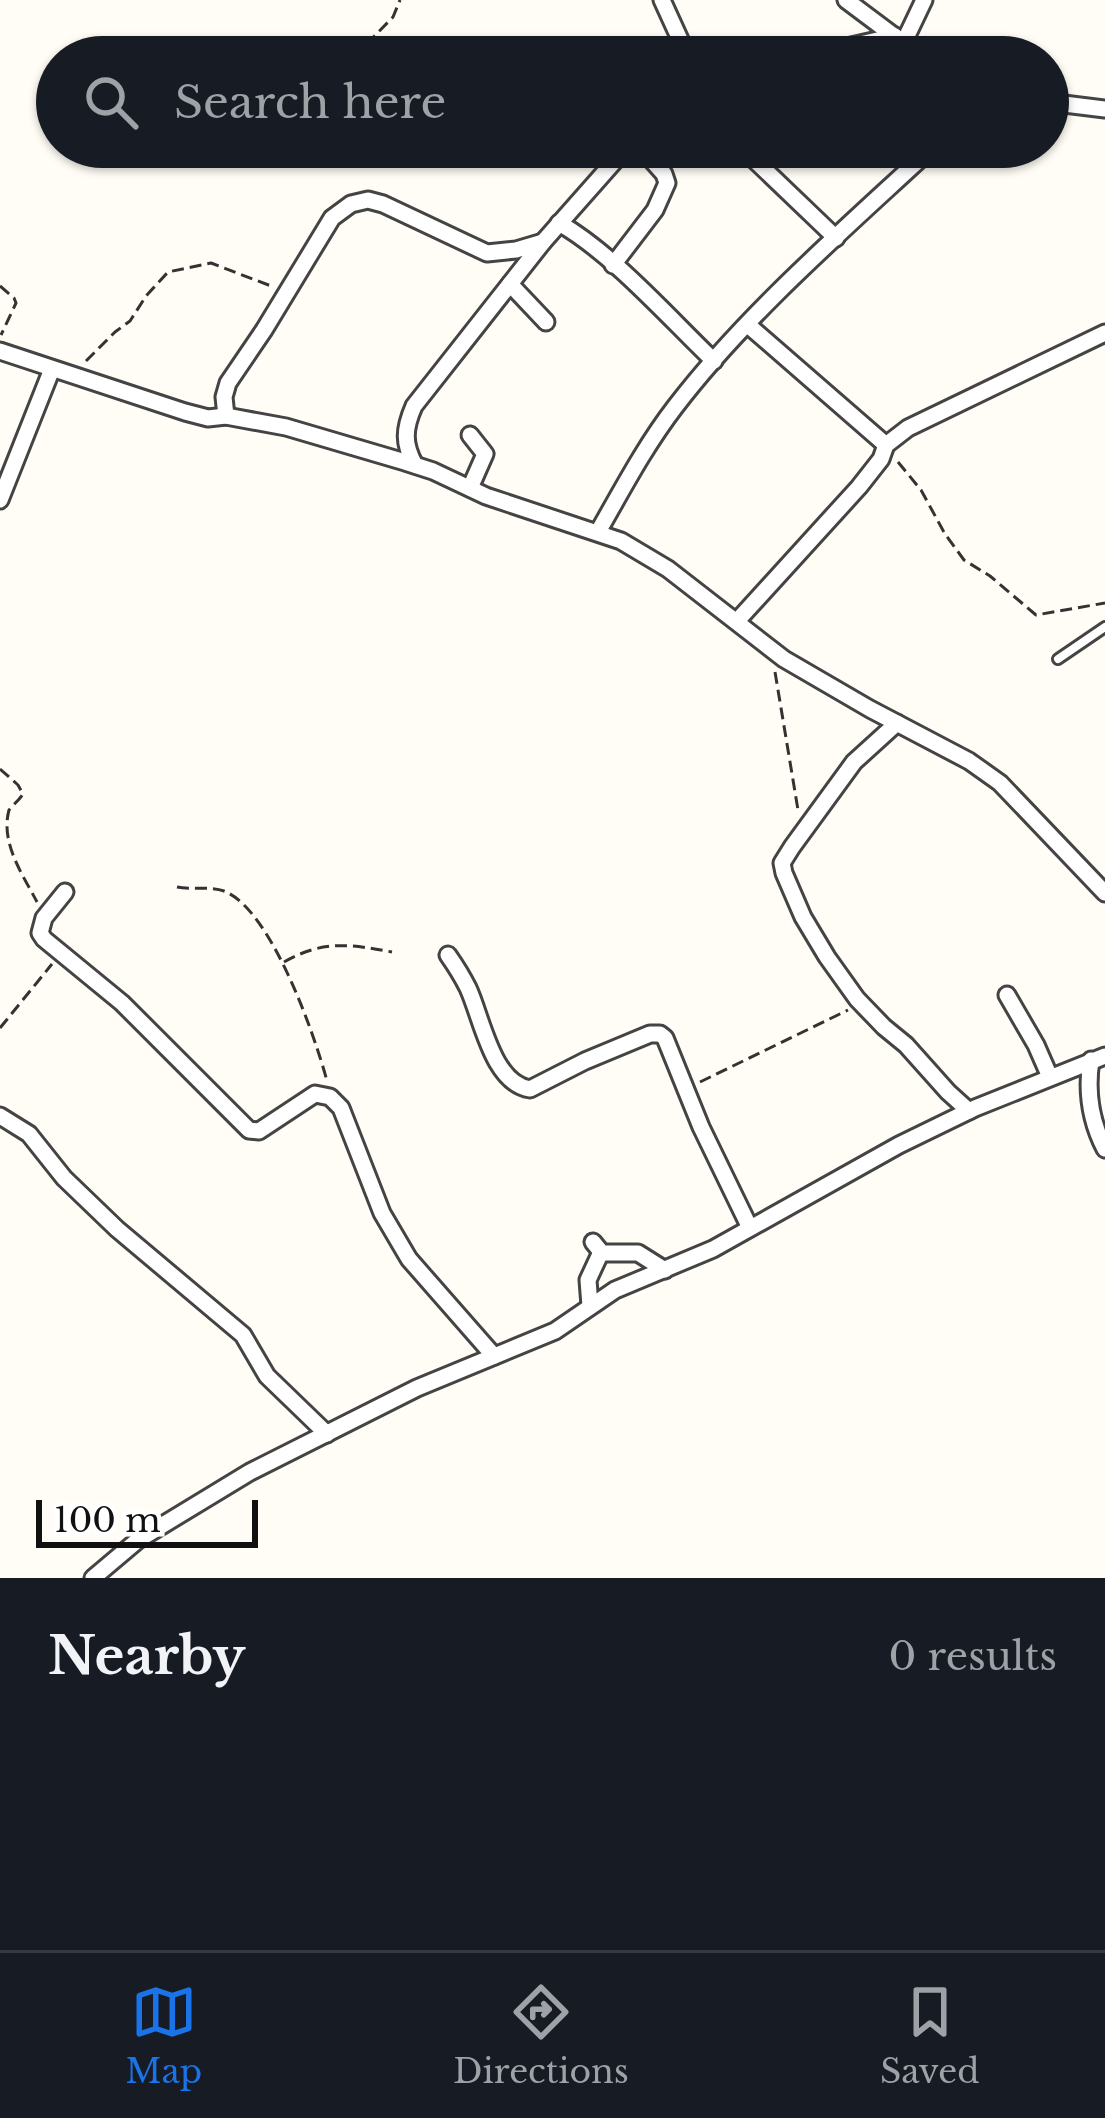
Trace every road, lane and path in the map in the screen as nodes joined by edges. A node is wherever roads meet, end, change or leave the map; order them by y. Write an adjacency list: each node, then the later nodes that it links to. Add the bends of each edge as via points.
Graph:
1 (400, 0): 5 (path)
2 (662, 0): 6 (street)
3 (846, 0): 7 (street)
4 (924, 0): 8 (street)
5 (374, 36)
6 (678, 36)
7 (895, 36)
8 (901, 36)
9 (1069, 105): 10 (street)
10 (1105, 109)
11 (608, 168): 15 (street)
12 (659, 168): 18 (street, via 668,183)
13 (763, 168): 16 (street)
14 (911, 168): 16 (street)
15 (559, 224): 17 (street); 18 (street)
16 (836, 238): 23 (street)
17 (543, 242): 19 (street); 21 (street, via 487,253 368,200 332,218)
18 (613, 265): 27 (street)
19 (510, 284): 22 (street); 33 (street, via 414,406 405,434)
20 (0, 286): 25 (path, via 16,303)
21 (287, 293): 29 (path, via 212,263 168,272); 30 (street, via 228,383)
22 (546, 322)
23 (748, 326): 27 (street); 32 (street)
24 (1105, 333): 32 (street, via 908,428)
25 (0, 336)
26 (0, 351): 28 (street)
27 (714, 362): 36 (street, via 675,407)
28 (52, 369): 29 (street); 35 (street)
29 (73, 376): 30 (street, via 185,412)
30 (226, 416): 33 (street)
31 (470, 435): 34 (street, via 485,454)
32 (885, 447): 37 (path, via 964,560 1027,609 1042,616); 38 (street, via 859,488)
33 (416, 465): 34 (street)
34 (470, 488): 36 (street)
35 (0, 500)
36 (598, 532): 38 (street, via 668,569)
37 (1105, 603)
38 (737, 621): 40 (street)
39 (1105, 627): 41 (lane)
40 (771, 649): 42 (street); 44 (path)
41 (1058, 659)
42 (897, 723): 44 (street, via 854,762); 47 (street, via 1000,783)
43 (0, 769): 48 (path, via 23,794 7,812 2,845)
44 (801, 836): 54 (street, via 784,873 815,937)
45 (177, 886): 52 (path, via 236,898)
46 (65, 892): 48 (street)
47 (1105, 893)
48 (44, 918): 50 (street, via 40,933)
49 (392, 952): 52 (path, via 328,945)
50 (61, 955): 55 (path); 59 (street, via 122,1003 249,1130 315,1094)
51 (448, 955): 58 (street, via 505,1075 522,1088 660,1034)
52 (283, 963): 59 (path)
53 (1007, 995): 57 (street)
54 (862, 1004): 58 (path, via 700,1082); 60 (street)
55 (0, 1028)
56 (1098, 1058): 57 (street); 62 (street, via 1087,1086)
57 (1050, 1077): 60 (street)
58 (681, 1080): 63 (street)
59 (330, 1097): 66 (street, via 409,1259)
60 (969, 1112): 63 (street)
61 (0, 1116): 67 (street, via 29,1134 104,1216 243,1336 267,1376)
62 (1105, 1149)
63 (750, 1228): 64 (street)
64 (665, 1270): 65 (street); 65 (street, via 638,1253 597,1247)
65 (590, 1306): 66 (street, via 555,1331)
66 (494, 1355): 67 (street)
67 (327, 1434): 68 (street, via 138,1540)
68 (93, 1578)

